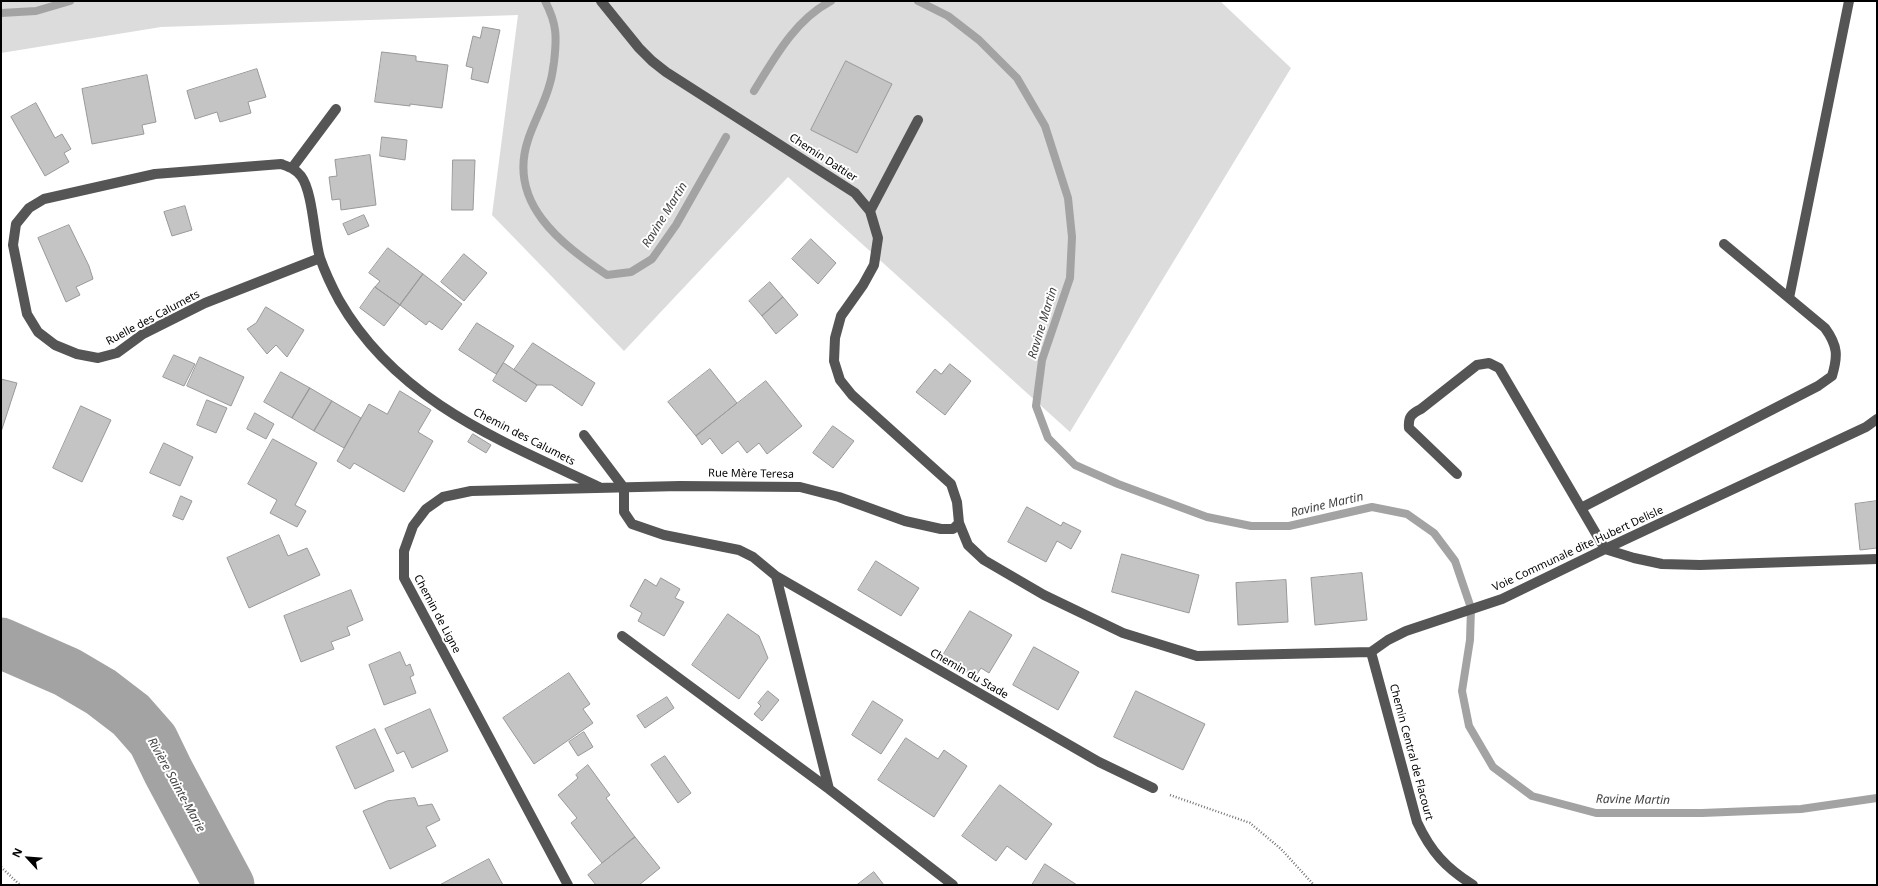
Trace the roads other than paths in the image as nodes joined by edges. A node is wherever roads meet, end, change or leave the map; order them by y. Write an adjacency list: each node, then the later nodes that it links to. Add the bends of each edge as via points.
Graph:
1 (601, 1): 6 (street, Chemin Dattier, via 652,61 666,72 855,193)
2 (1849, 1): 9 (street)
3 (336, 109): 5 (street)
4 (918, 120): 6 (street)
5 (292, 168): 8 (street, via 301,176 306,188); 8 (street, Ruelle des Calumets, via 281,164 155,174 44,200 29,208 16,224 13,245 28,314 38,332 55,345 77,354 98,358 117,353 143,334 205,303)
6 (870, 211): 16 (street, Chemin Dattier, via 878,238 874,266 841,316 835,338 834,361 840,380 852,395 951,484 957,502)
7 (1724, 244): 9 (street)
8 (320, 258): 13 (street, Chemin des Calumets, via 339,299 366,338 410,385 480,431)
9 (1789, 298): 15 (street, via 1825,328 1833,340 1837,359 1832,376 1818,386)
10 (1877, 419): 17 (street, Voie Communale dite Hubert Delisle, via 1866,427)
11 (584, 435): 14 (street)
12 (1457, 474): 15 (street, via 1409,428 1408,420 1412,413 1477,365 1489,363 1499,368)
13 (599, 487): 14 (street, Chemin de Ligne); 24 (street, Chemin de Ligne, via 471,491 443,497 426,509 413,526 404,551 404,578)
14 (624, 488): 16 (street, Rue Mère Teresa, via 800,487 839,497 905,521 941,529 953,529); 19 (street, Chemin du Stade, via 624,512 632,524 664,535 739,550 753,557)
15 (1581, 508): 17 (street)
16 (959, 523): 21 (street, via 968,545 984,560 1044,595 1123,633 1197,656)
17 (1606, 549): 18 (street, via 1662,564); 21 (street, Voie Communale dite Hubert Delisle, via 1502,599 1406,631)
18 (1877, 559)
19 (776, 576): 22 (street, Chemin du Stade, via 1099,762); 23 (street)
20 (622, 636): 23 (street)
21 (1371, 652): 26 (street, Chemin Central de Flacourt, via 1417,822 1426,843 1458,876)
22 (1153, 788)
23 (829, 789): 25 (street)
24 (568, 885)
25 (953, 885)
26 (1473, 885)

